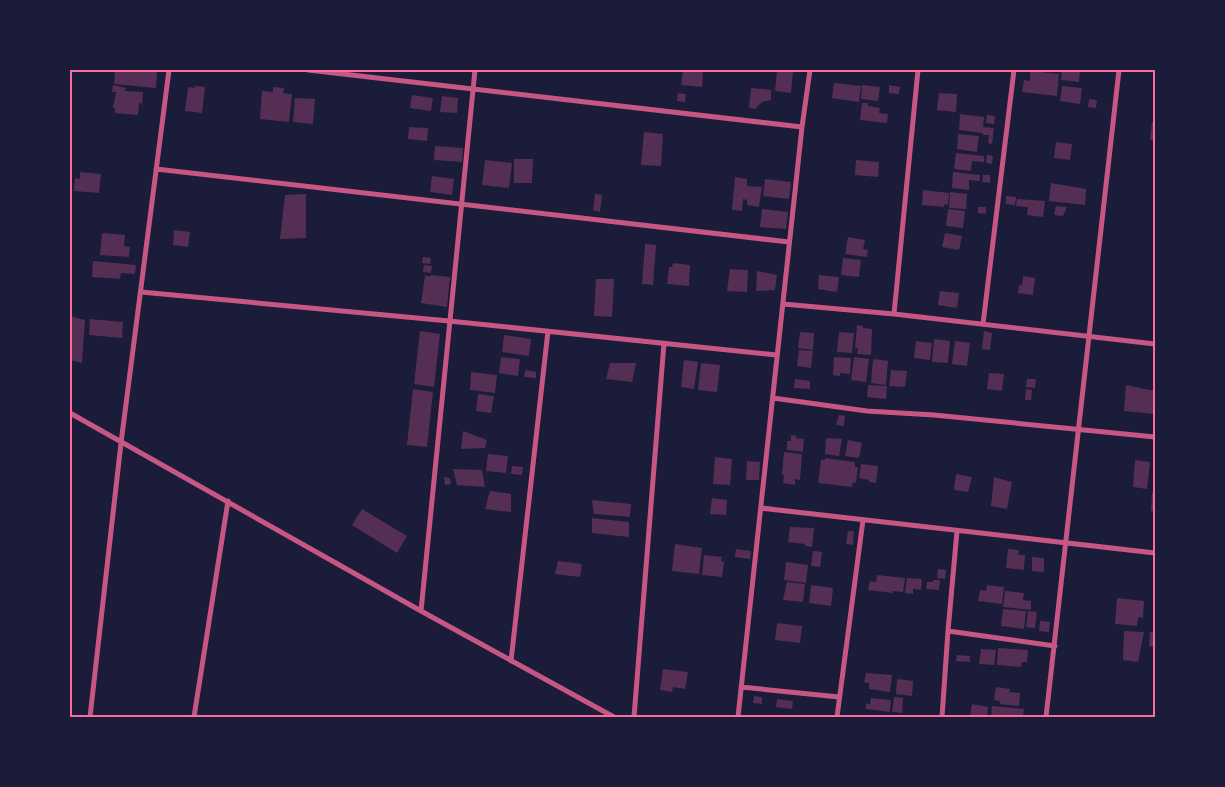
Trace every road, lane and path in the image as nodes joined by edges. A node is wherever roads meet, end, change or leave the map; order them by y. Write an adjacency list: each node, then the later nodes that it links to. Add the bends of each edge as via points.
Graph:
1 (169, 70): 10 (street)
2 (308, 70): 8 (street)
3 (475, 70): 8 (street)
4 (810, 70): 9 (street)
5 (918, 70): 15 (street)
6 (1014, 70): 17 (street)
7 (1119, 70): 19 (street)
8 (473, 89): 9 (street); 11 (street)
9 (802, 127): 12 (street)
10 (156, 169): 11 (street); 13 (street)
11 (461, 204): 12 (street); 16 (street)
12 (789, 242): 14 (street)
13 (141, 292): 16 (street); 27 (street)
14 (783, 304): 15 (street); 22 (street)
15 (894, 314): 17 (street)
16 (449, 320): 18 (street); 34 (street)
17 (983, 324): 19 (street)
18 (548, 331): 20 (street); 37 (street)
19 (1090, 337): 21 (street); 25 (street)
20 (664, 344): 22 (street); 43 (street)
21 (1155, 344)
22 (777, 355): 23 (street)
23 (773, 398): 25 (street); 29 (street)
24 (70, 413): 27 (street)
25 (1079, 430): 26 (street); 32 (street)
26 (1155, 437)
27 (121, 442): 28 (street); 40 (street)
28 (228, 502): 34 (street); 41 (street)
29 (761, 508): 30 (street); 38 (street)
30 (862, 520): 31 (street); 39 (street)
31 (957, 531): 32 (street); 35 (street)
32 (1066, 543): 33 (street); 36 (street)
33 (1155, 553)
34 (421, 611): 37 (street)
35 (948, 631): 36 (street); 46 (street)
36 (1055, 646): 47 (street)
37 (511, 661): 42 (street)
38 (741, 687): 39 (street); 44 (street)
39 (839, 697): 45 (street)
40 (90, 717)
41 (194, 717)
42 (614, 717)
43 (634, 717)
44 (738, 717)
45 (837, 717)
46 (942, 717)
47 (1046, 717)

